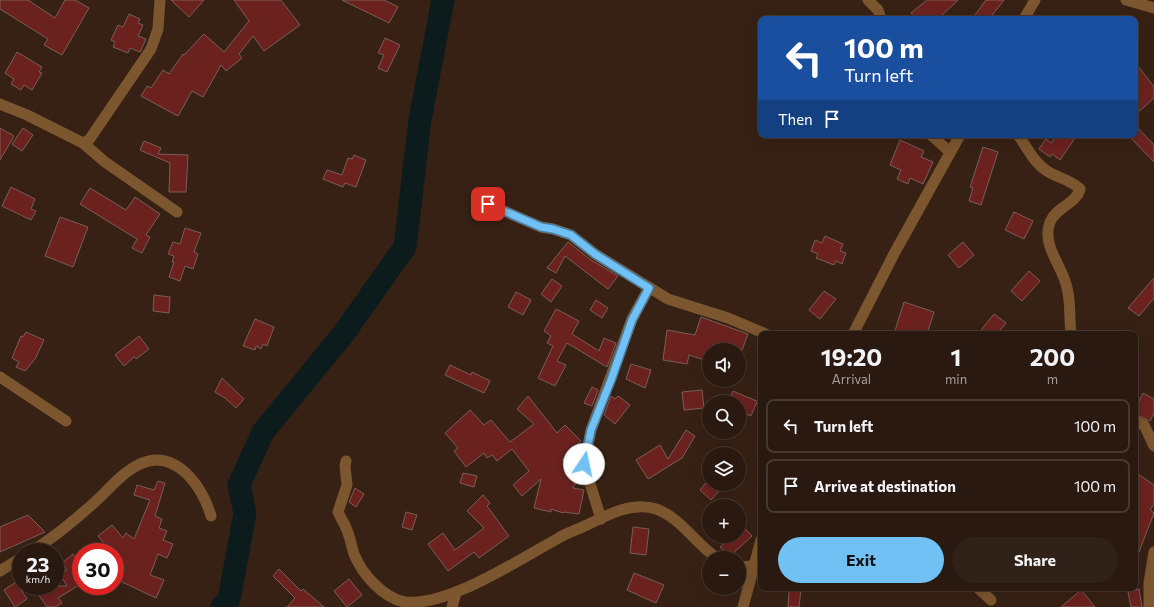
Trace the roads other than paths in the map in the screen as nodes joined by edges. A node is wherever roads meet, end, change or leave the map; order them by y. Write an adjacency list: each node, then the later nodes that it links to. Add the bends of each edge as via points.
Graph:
1 (160, 0): 12 (street, via 158,29 151,49 93,135)
2 (868, 0): 6 (street)
3 (1035, 0): 7 (street)
4 (1126, 0): 5 (street)
5 (1154, 8)
6 (880, 16)
7 (1026, 16)
8 (0, 104): 12 (street)
9 (934, 138): 13 (street)
10 (958, 138): 13 (street)
11 (1020, 138): 19 (street, via 1047,171 1080,189 1074,200 1055,213 1048,235 1068,290)
12 (83, 143): 15 (street, via 105,162)
13 (950, 152): 18 (street)
14 (488, 204): 16 (street, via 541,227 571,235 595,254)
15 (177, 212)
16 (649, 288): 17 (street, via 668,299 728,318); 26 (street, via 632,320 591,430 584,464)
17 (759, 331)
18 (855, 331)
19 (1071, 331)
20 (0, 377): 21 (street)
21 (66, 421)
22 (1138, 422): 23 (street, via 1144,425)
23 (1154, 446)
24 (346, 461): 36 (street, via 347,485 338,512 353,552 368,576 379,588 405,602 419,602)
25 (211, 516): 27 (street, via 200,488 191,478 168,462 155,459 140,464 122,476 67,527)
26 (601, 518): 28 (street, via 620,510 656,509 673,519); 36 (street)
27 (43, 543)
28 (708, 551)
29 (758, 551): 33 (street)
30 (1154, 552): 40 (street, via 1149,583)
31 (12, 564): 34 (street)
32 (746, 566): 33 (street)
33 (753, 566): 39 (street)
34 (0, 571)
35 (981, 591): 37 (street)
36 (456, 593): 38 (street)
37 (991, 600)
38 (452, 607)
39 (743, 607)
40 (1149, 607)

